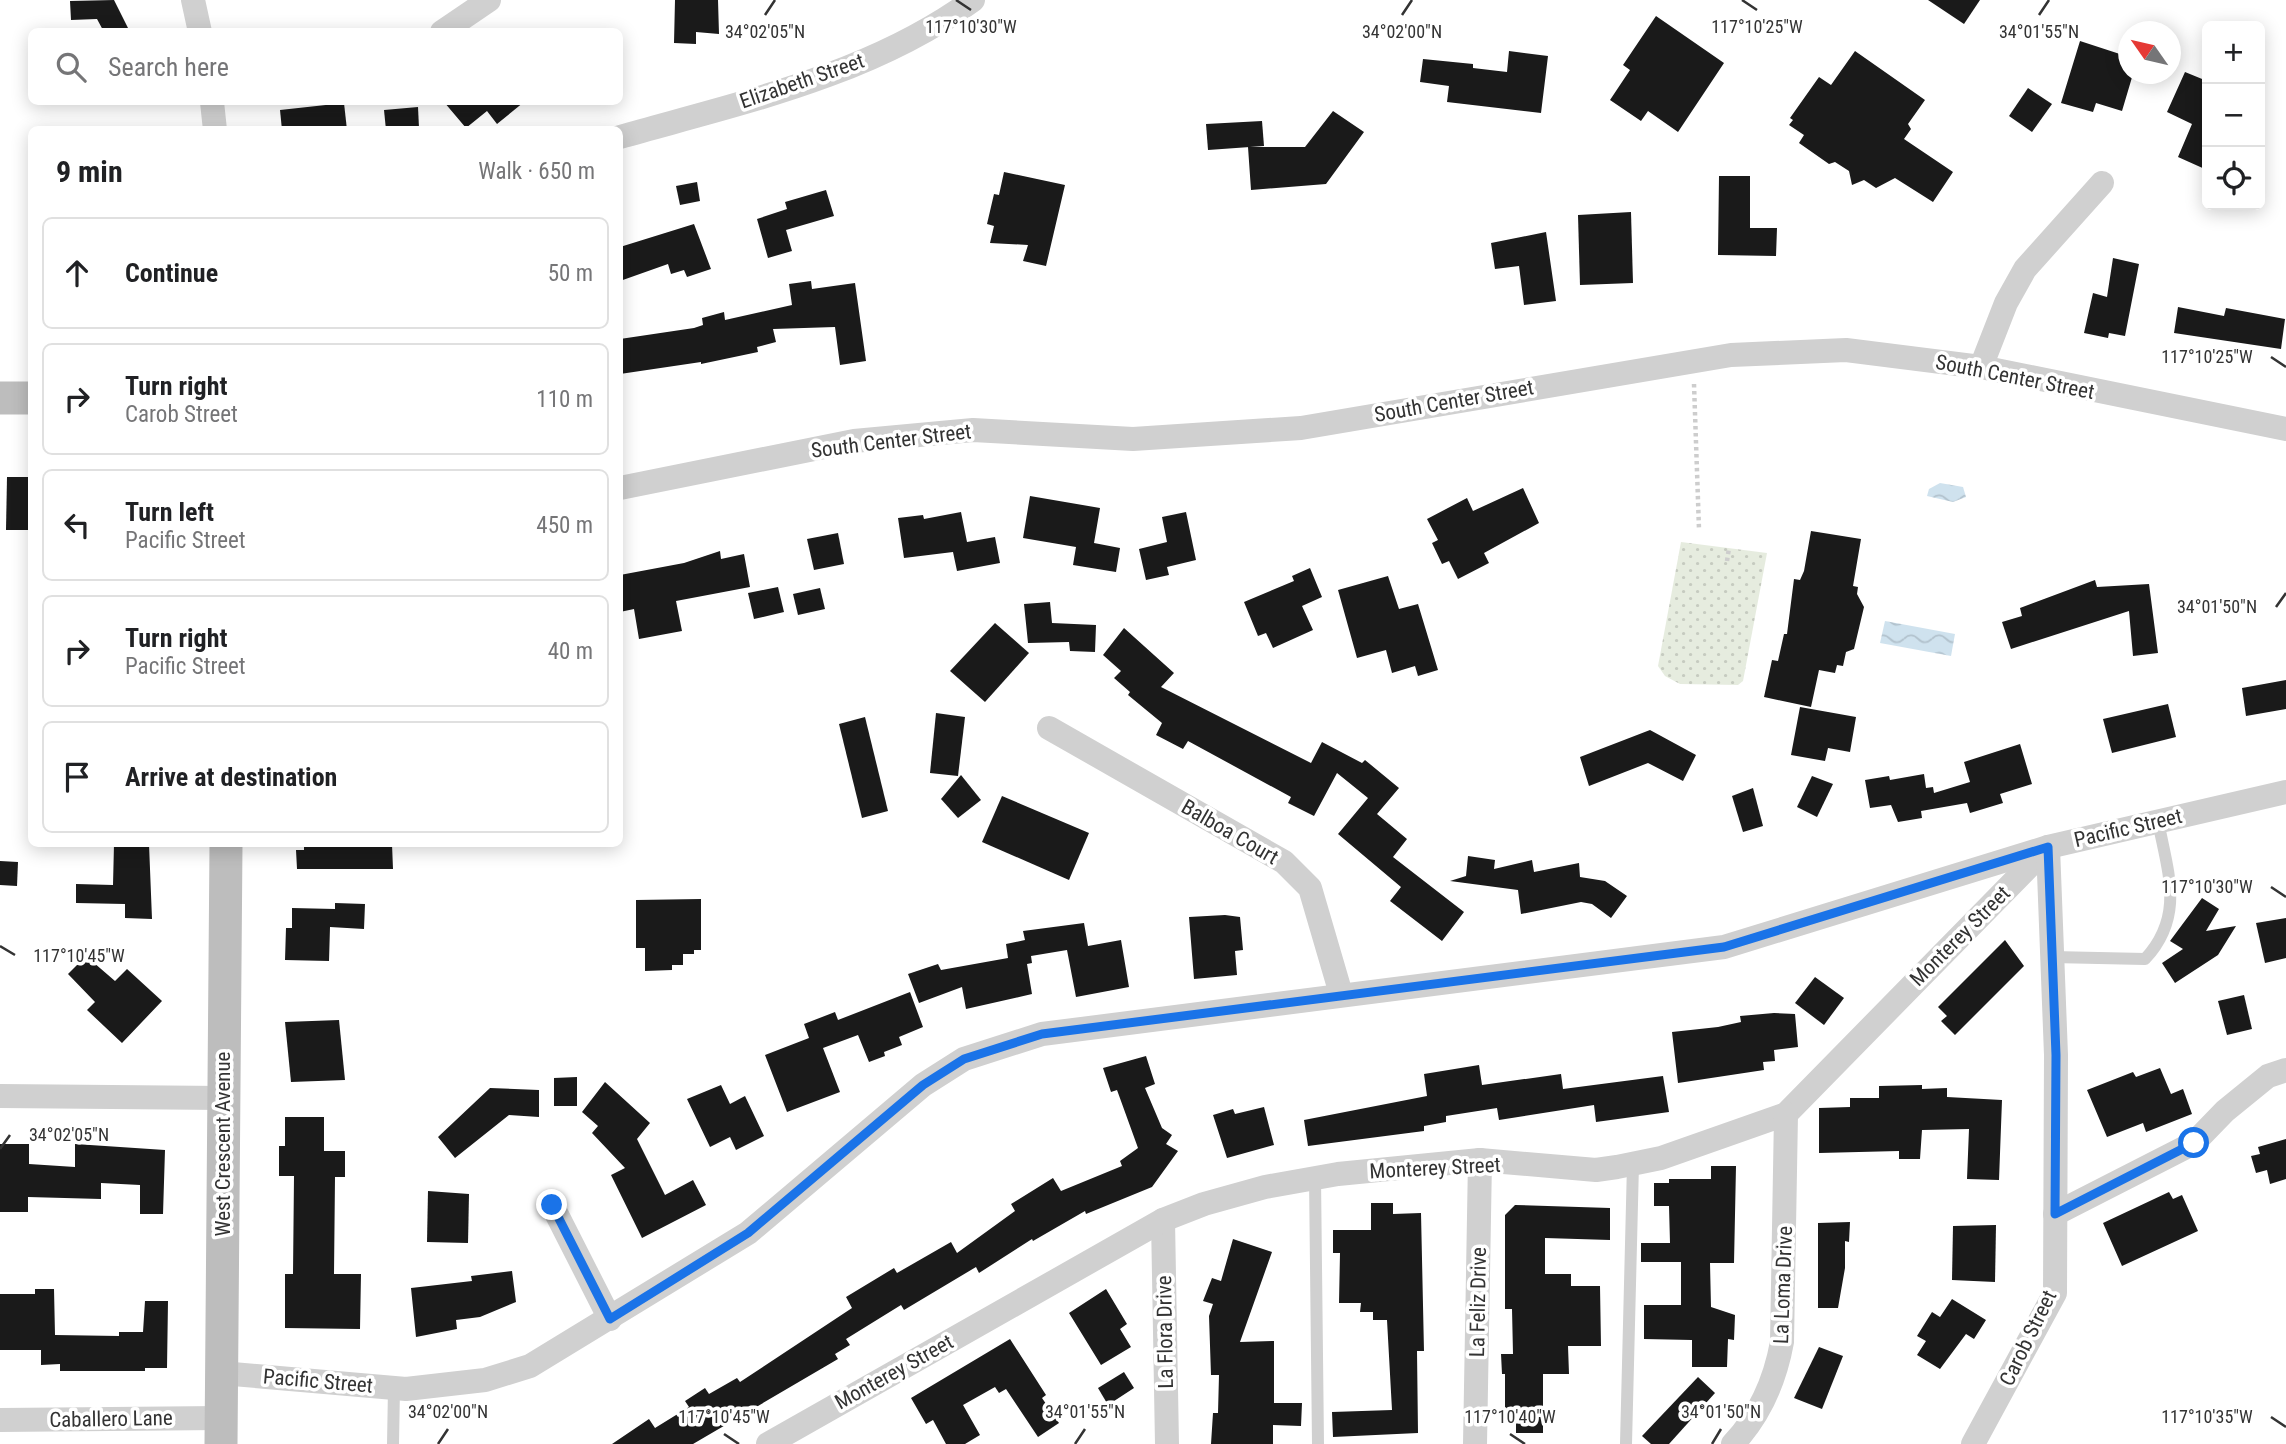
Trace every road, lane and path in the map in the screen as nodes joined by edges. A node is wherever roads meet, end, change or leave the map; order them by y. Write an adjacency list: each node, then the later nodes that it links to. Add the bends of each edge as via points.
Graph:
1 (193, 0): 4 (street)
2 (489, 0): 5 (street)
3 (974, 0): 8 (street, Elizabeth Street, via 905,44 751,100)
4 (199, 28)
5 (448, 28)
6 (212, 105): 7 (street)
7 (215, 126)
8 (623, 136)
9 (2102, 183): 10 (street, via 2025,269 2006,303)
10 (1982, 367): 14 (street, South Center Street); 15 (street, South Center Street, via 1846,350 1731,355 1301,428 1133,439 972,430 854,441)
11 (1694, 380): 16 (path)
12 (0, 398): 13 (street)
13 (28, 398)
14 (2286, 429)
15 (623, 487)
16 (1699, 529)
17 (1729, 548): 18 (path)
18 (1727, 561)
19 (1049, 728): 25 (street, Balboa Court, via 1284,862 1310,888)
20 (2286, 792): 21 (street, Pacific Street)
21 (2158, 821): 23 (street, Pacific Street); 24 (lane, via 2172,895 2169,922 2156,947 2145,959)
22 (226, 847): 28 (street, West Crescent Avenue)
23 (2048, 847): 24 (street, Carob Street); 25 (street, Pacific Street, via 1724,947); 29 (street, Monterey Street)
24 (2052, 957): 34 (street, Carob Street)
25 (1341, 994): 36 (street, Pacific Street, via 1042,1034 964,1059 880,1118 748,1233)
26 (2286, 1069): 34 (street, via 2268,1076 2194,1143)
27 (0, 1096): 28 (street)
28 (223, 1098): 37 (street, West Crescent Avenue)
29 (1786, 1114): 31 (street, Monterey Street); 47 (street, La Loma Drive, via 1782,1342 1777,1370 1752,1423)
30 (1480, 1160): 31 (street, Monterey Street, via 1596,1170); 32 (street, Monterey Street); 45 (street, La Feliz Drive)
31 (1633, 1164): 46 (lane)
32 (1315, 1177): 35 (street, Monterey Street, via 1204,1204); 44 (lane)
33 (552, 1205): 36 (street)
34 (2055, 1214): 48 (street, Carob Street, via 2055,1293)
35 (1164, 1220): 41 (street, La Flora Drive); 43 (street, Monterey Street)
36 (610, 1319): 38 (street, Pacific Street, via 530,1366 485,1380)
37 (221, 1373): 38 (street, Pacific Street); 40 (street, West Crescent Avenue)
38 (394, 1388): 42 (lane)
39 (0, 1420): 40 (street, Caballero Lane)
40 (221, 1431)
41 (1163, 1443)
42 (393, 1444)
43 (768, 1444)
44 (1318, 1444)
45 (1475, 1444)
46 (1626, 1444)
47 (1733, 1444)
48 (1973, 1444)

